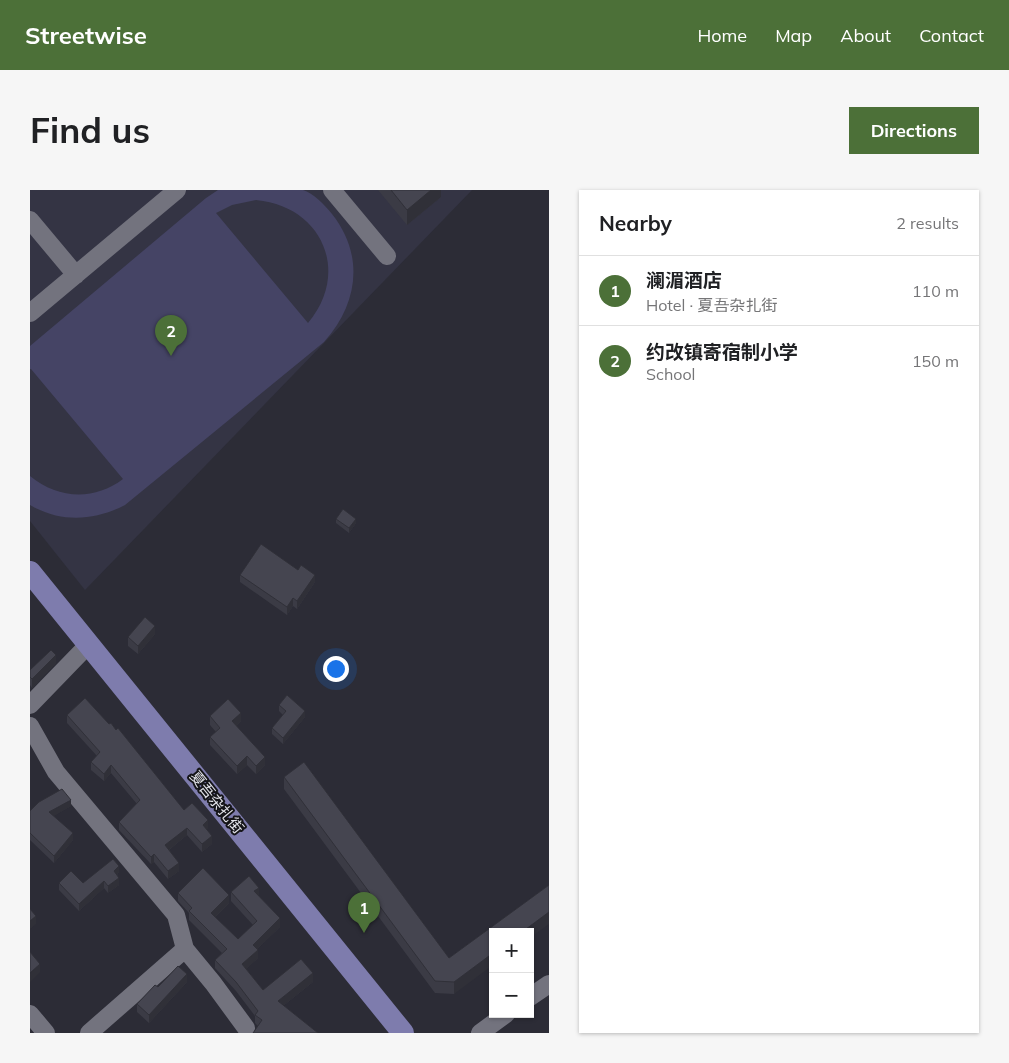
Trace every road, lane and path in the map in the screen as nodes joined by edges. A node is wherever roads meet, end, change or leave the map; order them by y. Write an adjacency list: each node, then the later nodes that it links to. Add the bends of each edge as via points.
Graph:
1 (177, 190): 5 (street)
2 (332, 190): 4 (street)
3 (30, 220): 5 (street)
4 (388, 256)
5 (76, 275): 6 (street)
6 (30, 313)
7 (30, 572): 8 (main road, 夏吾杂扎街)
8 (89, 644): 9 (street); 19 (main road, 夏吾杂扎街)
9 (30, 705)
10 (30, 726): 11 (street, via 56,772 176,915)
11 (185, 949): 16 (street); 18 (street)
12 (549, 984): 13 (street)
13 (534, 994)
14 (30, 1014): 17 (street)
15 (501, 1018): 20 (street)
16 (246, 1028)
17 (46, 1033)
18 (89, 1033)
19 (403, 1033)
20 (480, 1033)

